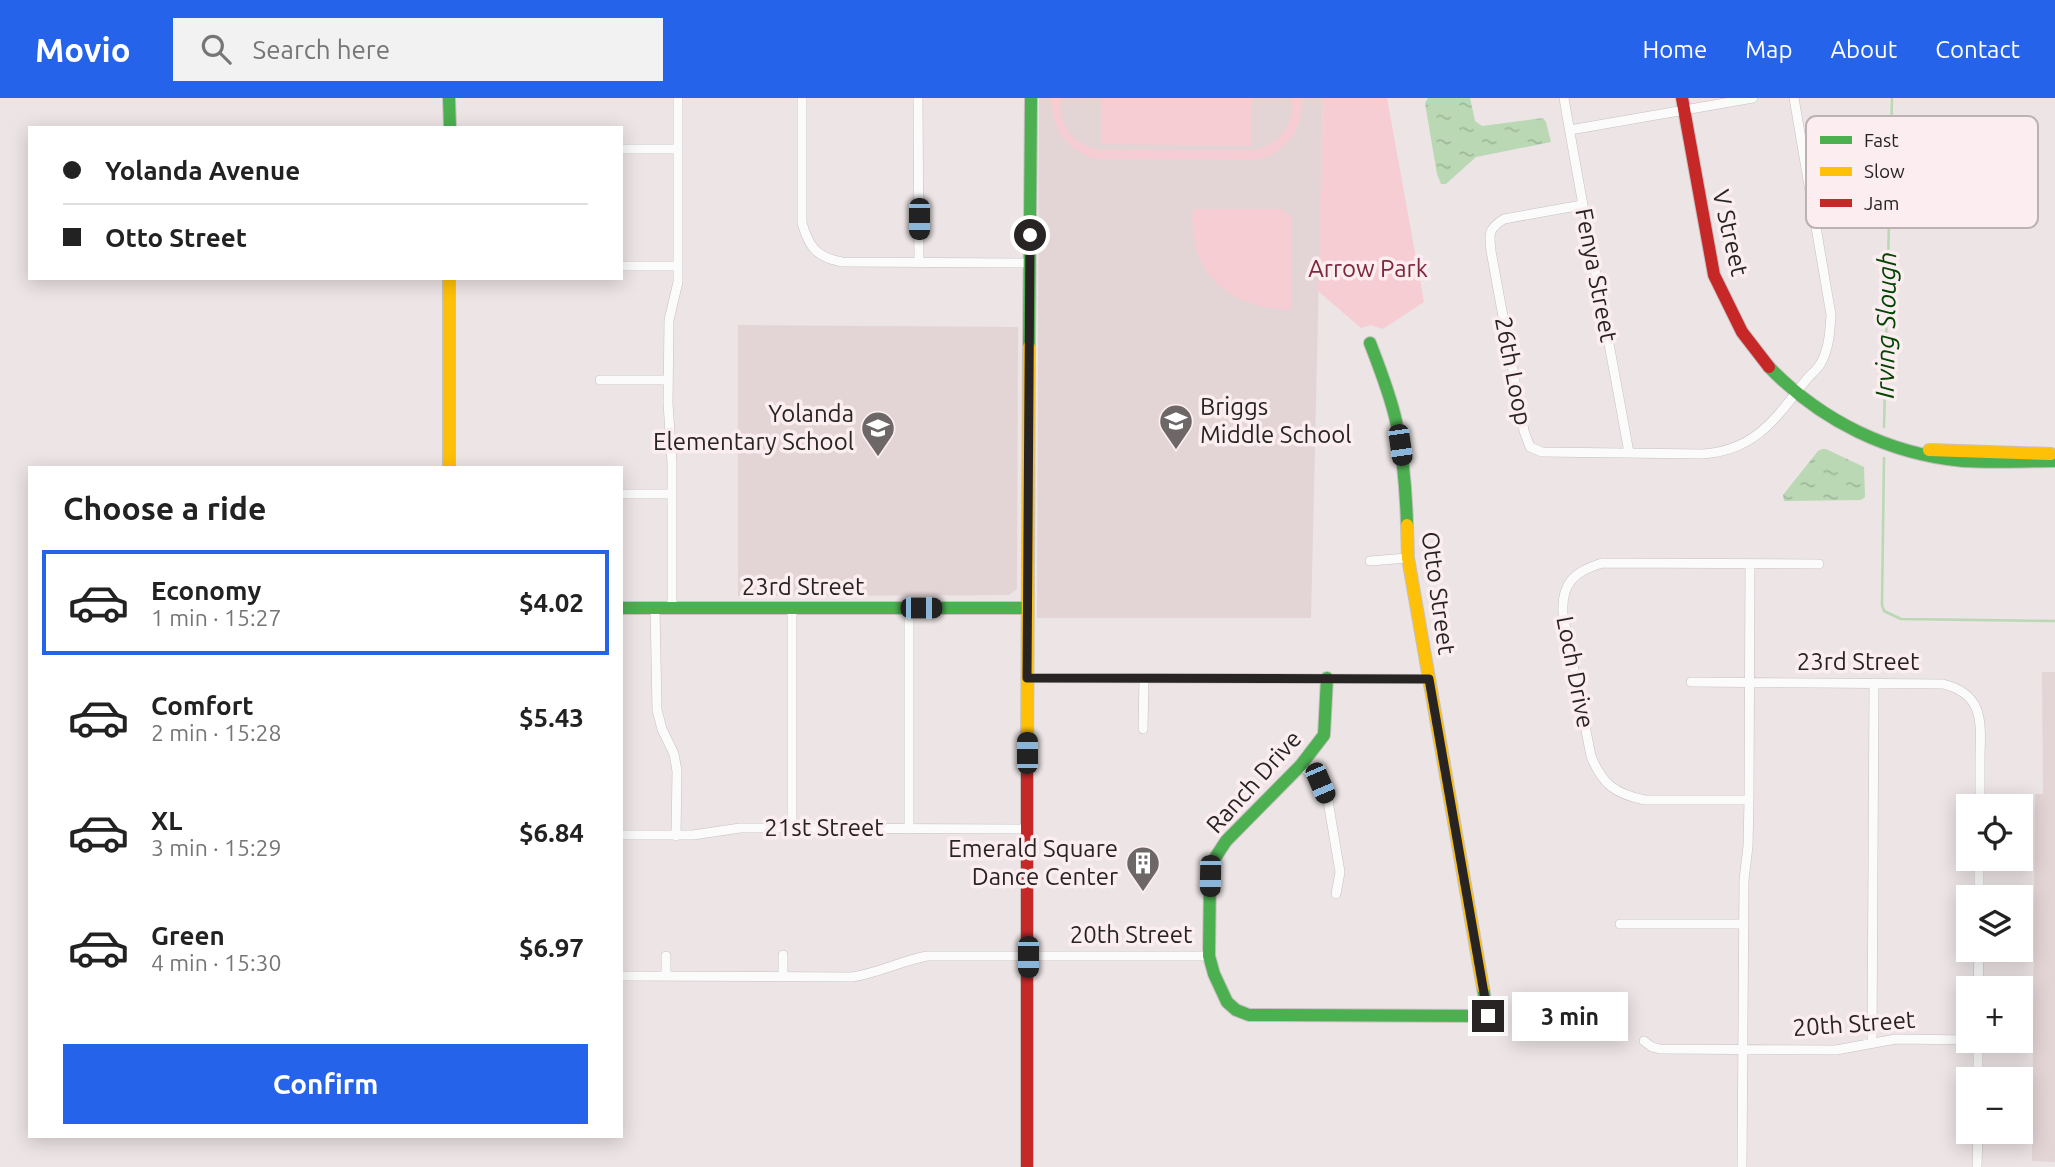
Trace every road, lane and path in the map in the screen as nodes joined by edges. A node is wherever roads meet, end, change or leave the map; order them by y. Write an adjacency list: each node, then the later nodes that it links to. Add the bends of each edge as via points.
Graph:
1 (449, 98): 10 (street)
2 (678, 98): 13 (street)
3 (802, 98): 17 (street, via 802,223 816,253 842,262)
4 (918, 98): 17 (street)
5 (1031, 98): 18 (street)
6 (1564, 98): 11 (street, Fenya Street)
7 (1753, 98): 9 (street)
8 (1794, 98): 14 (street, 26th Loop)
9 (1683, 104): 11 (street); 25 (street, V Street, via 1713,272 1747,341)
10 (450, 126)
11 (1570, 130): 15 (street, Fenya Street)
12 (623, 149): 13 (street)
13 (678, 149): 20 (street)
14 (1806, 168)
15 (1582, 205): 27 (street, Fenya Street); 27 (street, 26th Loop, via 1504,219 1490,231 1524,431 1537,452)
16 (1816, 228): 25 (street, 26th Loop, via 1831,315 1830,336 1822,362)
17 (919, 262): 18 (street)
18 (1030, 263): 41 (street)
19 (623, 266): 20 (street)
20 (678, 266): 24 (street, via 669,320)
21 (449, 280): 30 (street)
22 (1370, 343): 33 (street, Otto Street, via 1397,424 1406,487)
23 (600, 380): 24 (street)
24 (668, 380): 32 (street)
25 (1796, 395): 26 (street, V Street, via 1863,436); 27 (street, 26th Loop, via 1764,430 1731,449 1703,454)
26 (1908, 450): 28 (street, V Street); 29 (street, V Street, via 1959,461)
27 (1629, 453)
28 (2055, 453)
29 (2055, 461)
30 (449, 466)
31 (623, 494): 32 (street)
32 (672, 494): 39 (street)
33 (1408, 558): 34 (street); 46 (street, Otto Street)
34 (1370, 561)
35 (1750, 564): 36 (street, Loch Drive); 48 (street); 53 (street, Loch Drive, via 1602,563 1572,578 1562,603 1591,755 1598,773 1612,788 1645,800)
36 (1819, 564)
37 (623, 608): 38 (street, 23rd Street)
38 (655, 608): 39 (street, 23rd Street); 58 (street, via 656,701 677,771)
39 (672, 608): 42 (street, 23rd Street)
40 (909, 608): 41 (street, 23rd Street); 42 (street, 23rd Street); 55 (street)
41 (1027, 608): 43 (street)
42 (792, 609): 54 (street)
43 (1027, 678): 44 (street); 56 (street)
44 (1144, 678): 45 (street); 50 (street)
45 (1327, 678): 46 (street); 51 (street, Ranch Drive, via 1324,734)
46 (1429, 679): 69 (street, Otto Street)
47 (1691, 682): 48 (street, 23rd Street)
48 (1749, 682): 49 (street, 23rd Street); 53 (street)
49 (1874, 683): 52 (street, 23rd Street, via 1943,684 1972,700 1981,724); 72 (street)
50 (1143, 729)
51 (1301, 765): 59 (street, via 1320,783 1328,802 1340,872); 64 (street, Ranch Drive, via 1226,841 1215,859 1210,876)
52 (1980, 794)
53 (1749, 800): 61 (street)
54 (792, 828): 55 (street, 21st Street); 58 (street, 21st Street, via 740,828)
55 (909, 829): 56 (street, 21st Street)
56 (1028, 829): 65 (street)
57 (623, 835): 58 (street, 21st Street)
58 (676, 836)
59 (1336, 894)
60 (1620, 924): 61 (street)
61 (1744, 924): 73 (street)
62 (666, 956): 67 (street)
63 (783, 956): 68 (street)
64 (1209, 956): 65 (street, 20th Street); 69 (street, 20th Street, via 1227,1002 1249,1015)
65 (1028, 957): 68 (street, 20th Street, via 927,956 874,974); 75 (street)
66 (623, 976): 67 (street, 20th Street)
67 (666, 976): 68 (street, 20th Street)
68 (783, 977)
69 (1488, 1016)
70 (1956, 1040): 72 (street, 20th Street)
71 (1644, 1041): 73 (street, 20th Street, via 1661,1049)
72 (1872, 1043): 73 (street, 20th Street, via 1836,1050)
73 (1742, 1051): 76 (street)
74 (1978, 1144): 77 (street)
75 (1027, 1167)
76 (1742, 1167)
77 (1978, 1167)

